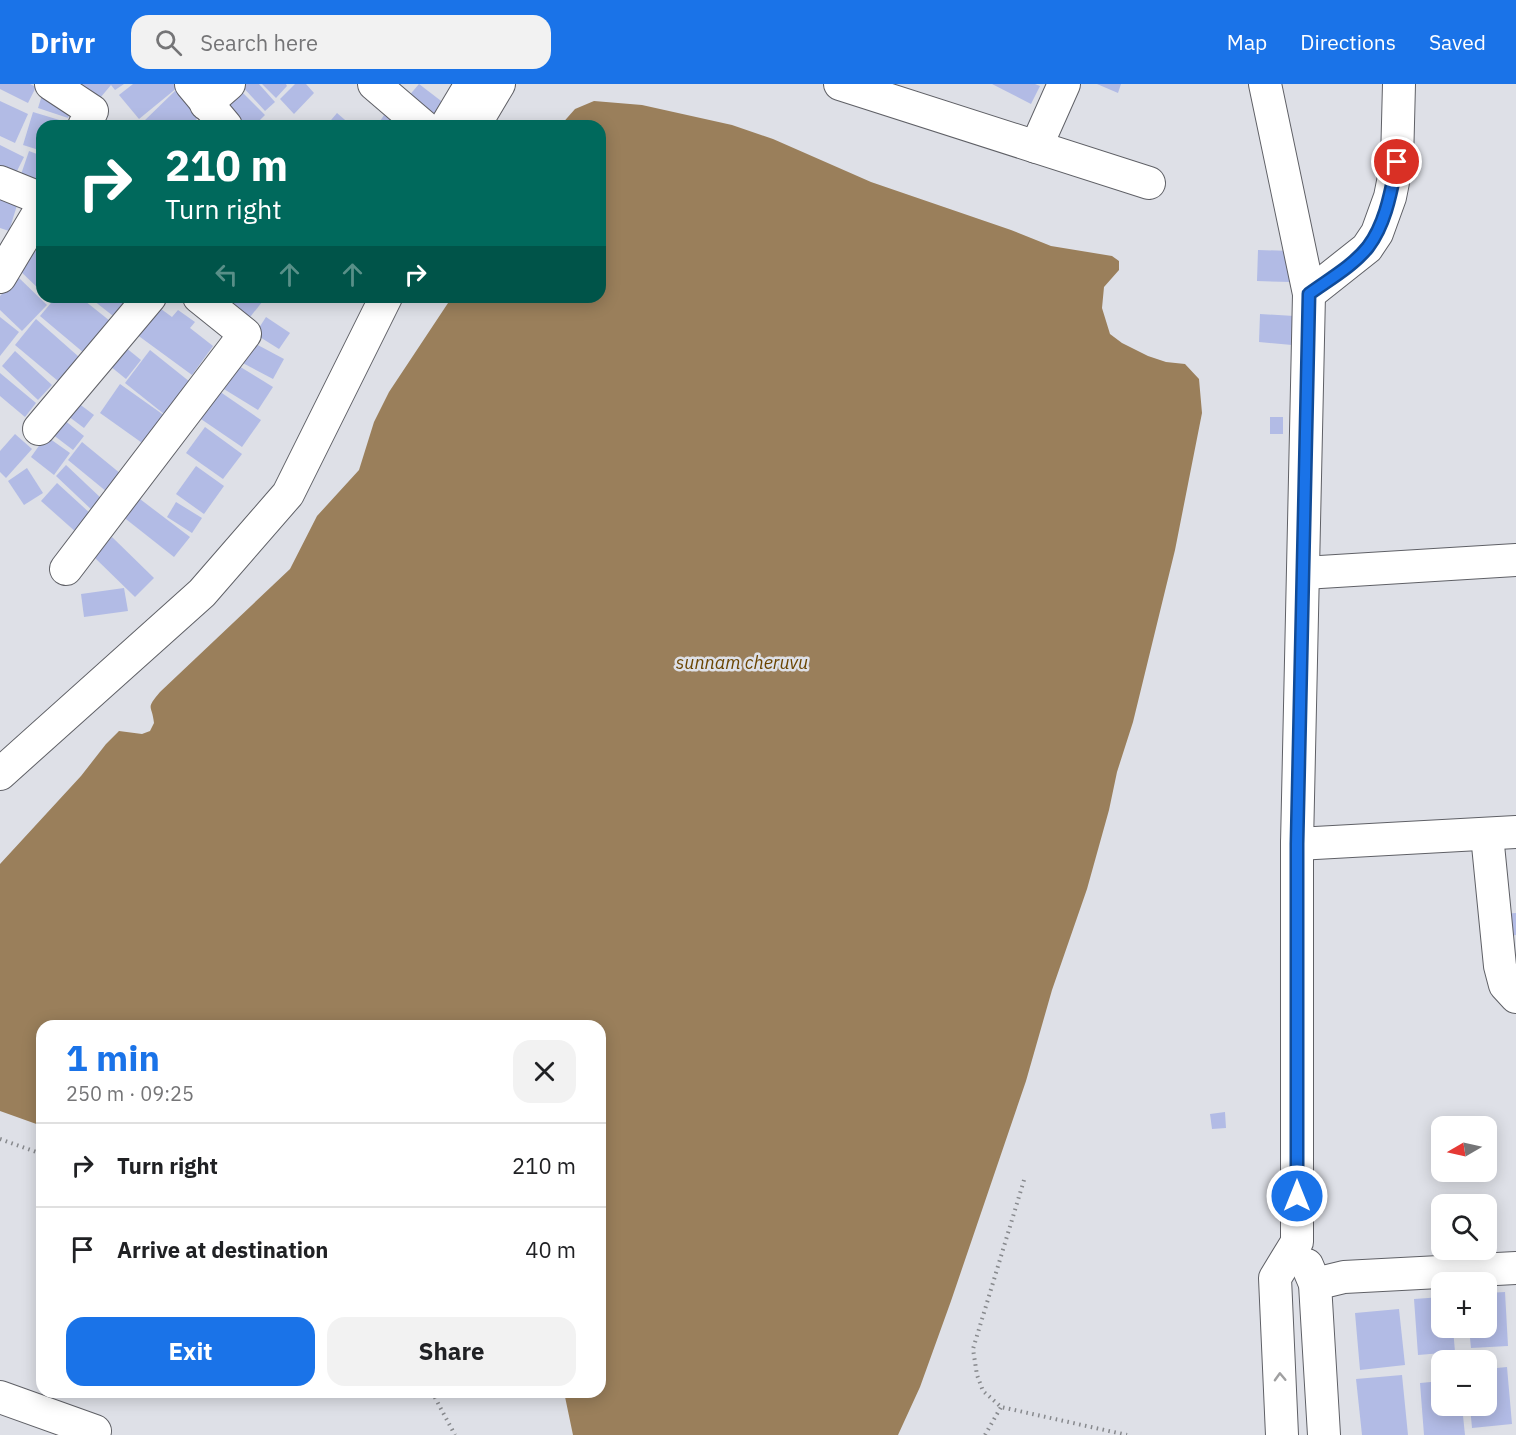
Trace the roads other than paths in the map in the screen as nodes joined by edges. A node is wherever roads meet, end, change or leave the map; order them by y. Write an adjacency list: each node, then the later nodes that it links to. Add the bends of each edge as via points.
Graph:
1 (51, 84): 10 (street, via 92,111)
2 (374, 84): 11 (street)
3 (471, 84): 12 (street)
4 (499, 84): 13 (street)
5 (840, 84): 9 (street)
6 (1064, 84): 14 (street)
7 (1266, 84): 20 (street)
8 (1399, 84): 20 (street, via 1397,162 1377,232 1367,248)
9 (907, 94): 14 (street)
10 (87, 120)
11 (416, 120)
12 (450, 120)
13 (478, 120)
14 (1036, 147): 16 (street)
15 (0, 182): 17 (street)
16 (1149, 183)
17 (36, 197)
18 (36, 217): 19 (street)
19 (0, 277)
20 (1308, 290): 27 (street)
21 (145, 303): 24 (street)
22 (206, 303): 26 (street, via 245,334)
23 (383, 303): 28 (street, via 288,494 202,593)
24 (39, 429)
25 (1516, 560): 27 (street)
26 (66, 570)
27 (1304, 573): 30 (street)
28 (0, 774)
29 (1502, 833): 30 (street); 31 (street, via 1500,966 1505,985)
30 (1297, 844): 32 (street)
31 (1516, 997)
32 (1297, 1242): 34 (street); 37 (street, one-way to 32, via 1275,1278)
33 (1516, 1268): 34 (street, via 1344,1277)
34 (1315, 1284): 38 (street)
35 (0, 1397): 36 (street)
36 (95, 1431)
37 (1282, 1435)
38 (1324, 1435)

